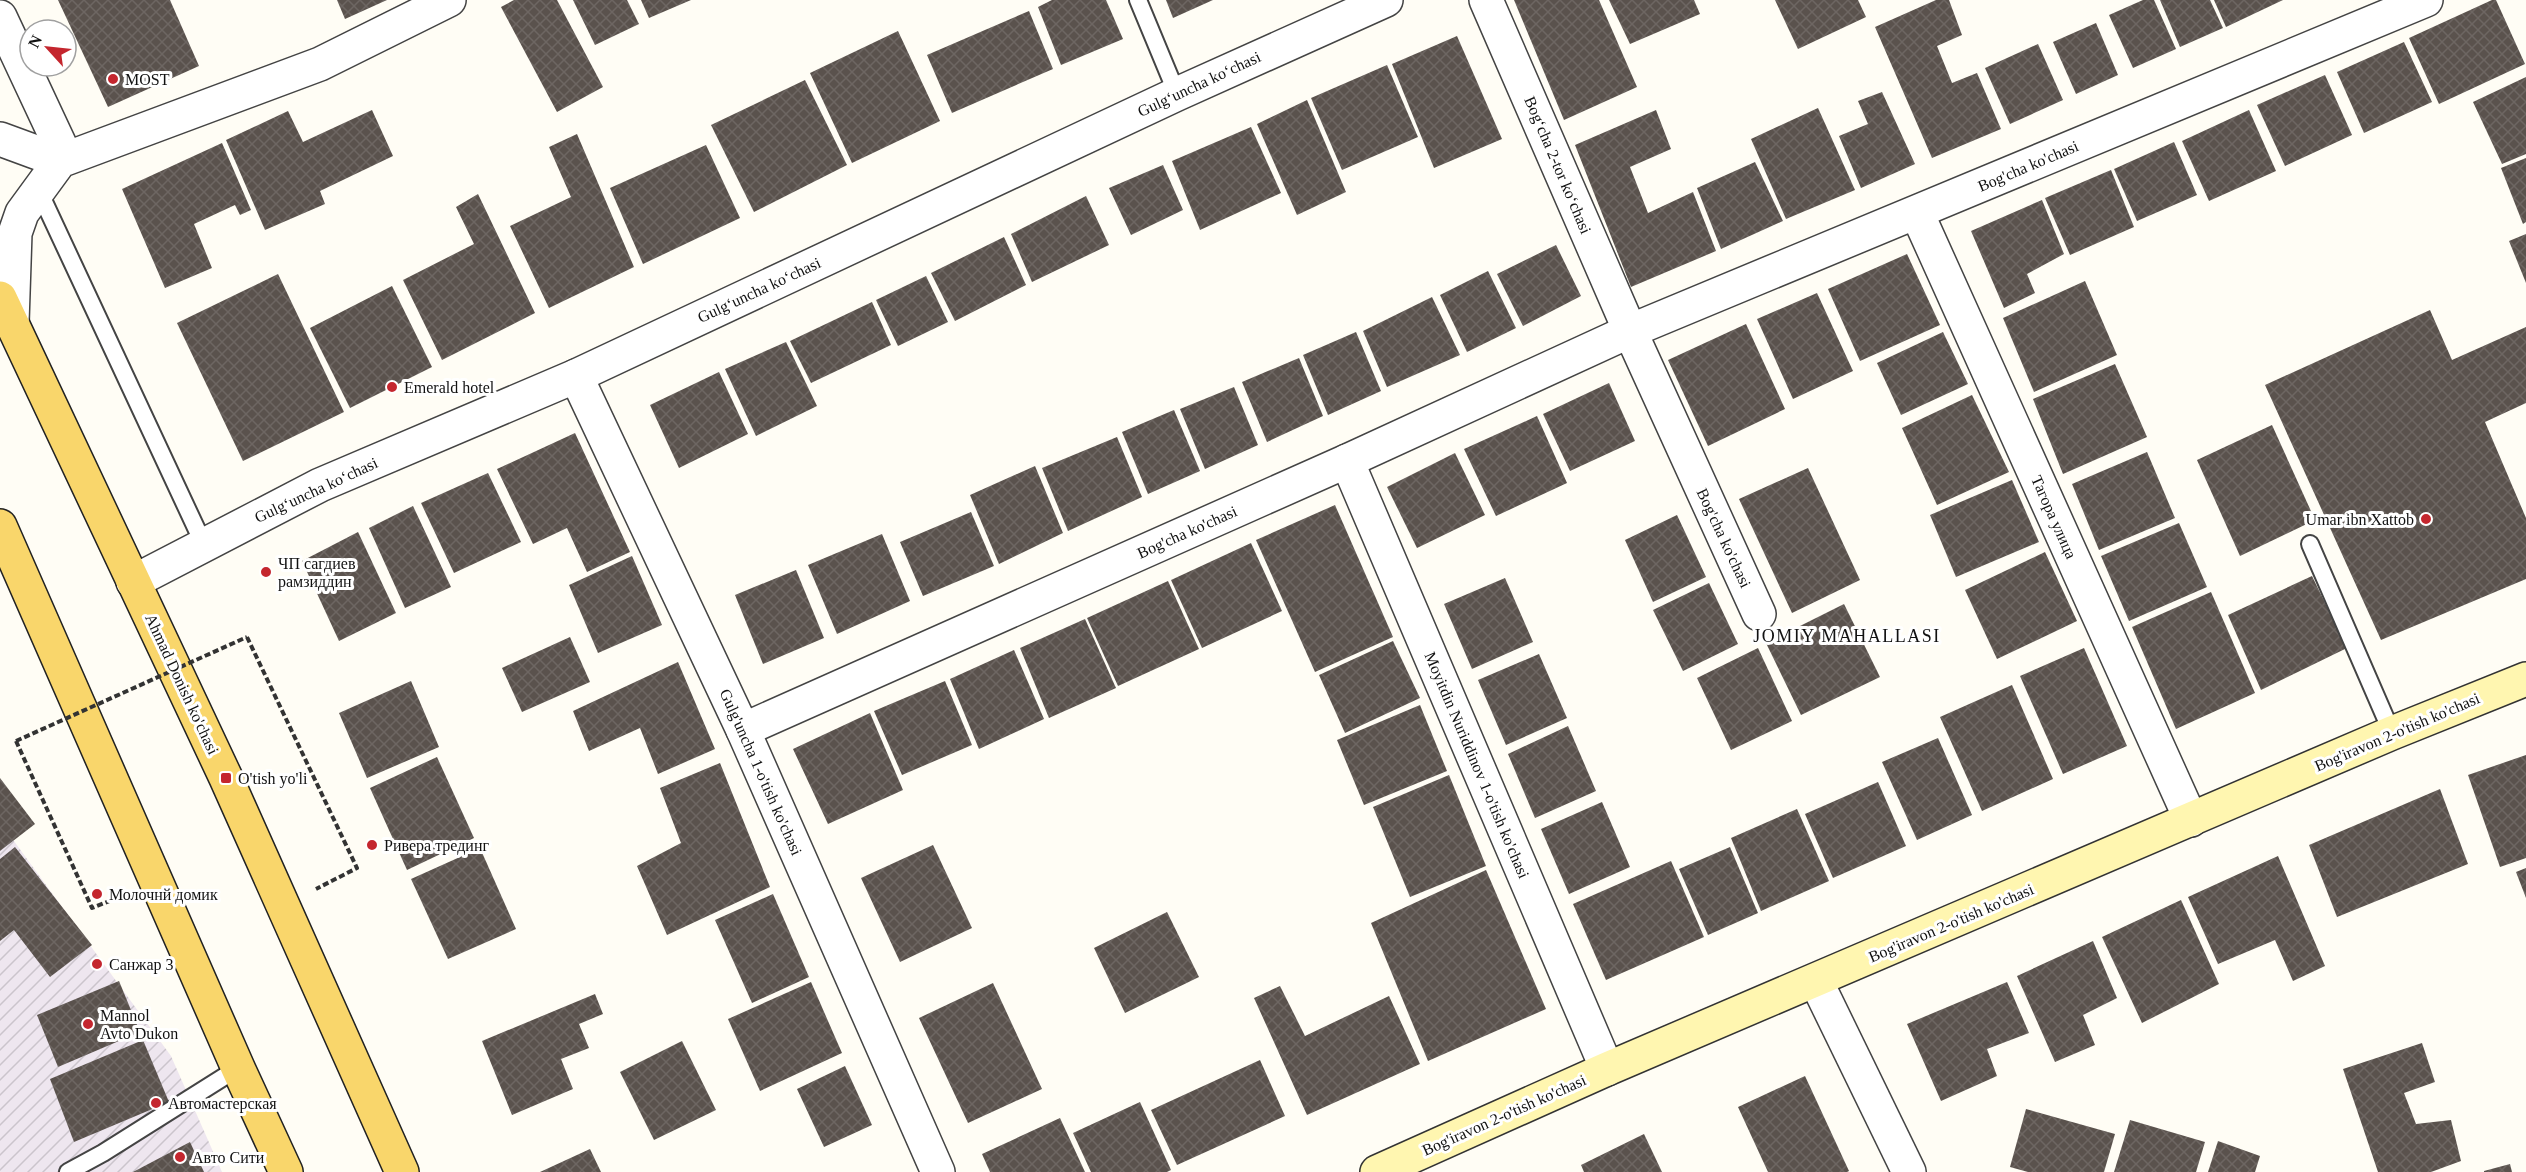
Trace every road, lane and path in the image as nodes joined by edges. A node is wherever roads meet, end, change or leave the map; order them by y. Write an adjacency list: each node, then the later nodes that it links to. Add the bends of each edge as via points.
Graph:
1 (449, 0): 9 (street, via 320,64)
2 (1138, 0): 7 (lane)
3 (1386, 0): 7 (street, Gulgʻuncha koʻchasi)
4 (1486, 0): 13 (street, Bogʻcha 2-tor koʻchasi)
5 (2426, 0): 11 (street, Bog'cha ko'chasi)
6 (0, 17): 9 (street)
7 (1177, 94): 14 (street, Gulgʻuncha koʻchasi)
8 (0, 139): 9 (street)
9 (63, 159): 10 (street)
10 (38, 189): 12 (street, via 22,213 15,233); 18 (lane)
11 (1917, 213): 13 (street, Bog'cha ko'chasi); 24 (street, Тагора улица)
12 (6, 310): 19 (main road, Ahmad Donish ko'chasi)
13 (1630, 331): 15 (street, Bog'cha ko'chasi); 20 (street, Bog'cha ko'chasi)
14 (576, 376): 18 (street, Gulgʻuncha koʻchasi, via 320,484); 22 (street, Gulg'uncha 1-o'tish ko'chasi)
15 (1347, 461): 22 (street, Bog'cha ko'chasi); 29 (street, Moyitdin Nuriddinov 1-o'tish ko'chasi)
16 (0, 526): 28 (main road)
17 (2310, 544): 23 (lane)
18 (204, 545): 19 (street, Gulgʻuncha koʻchasi)
19 (133, 582): 25 (main road, Ahmad Donish ko'chasi)
20 (1759, 614)
21 (2526, 679): 23 (street, Bog'iravon 2-o'tish ko'chasi)
22 (743, 730): 34 (street, Gulg'uncha 1-o'tish ko'chasi)
23 (2392, 733): 24 (street, Bog'iravon 2-o'tish ko'chasi)
24 (2191, 820): 27 (street, Bog'iravon 2-o'tish ko'chasi)
25 (284, 906): 26 (path, bridge, via 357,868 247,637 16,741); 33 (main road, Ahmad Donish ko'chasi)
26 (92, 908)
27 (1816, 981): 29 (street, Bog'iravon 2-o'tish ko'chasi); 36 (street)
28 (238, 1068): 30 (lane); 31 (main road); 32 (main road)
29 (1607, 1069): 35 (street, Bog'iravon 2-o'tish ko'chasi)
30 (68, 1172)
31 (274, 1172)
32 (286, 1172)
33 (402, 1172)
34 (938, 1172)
35 (1377, 1172)
36 (1909, 1172)

